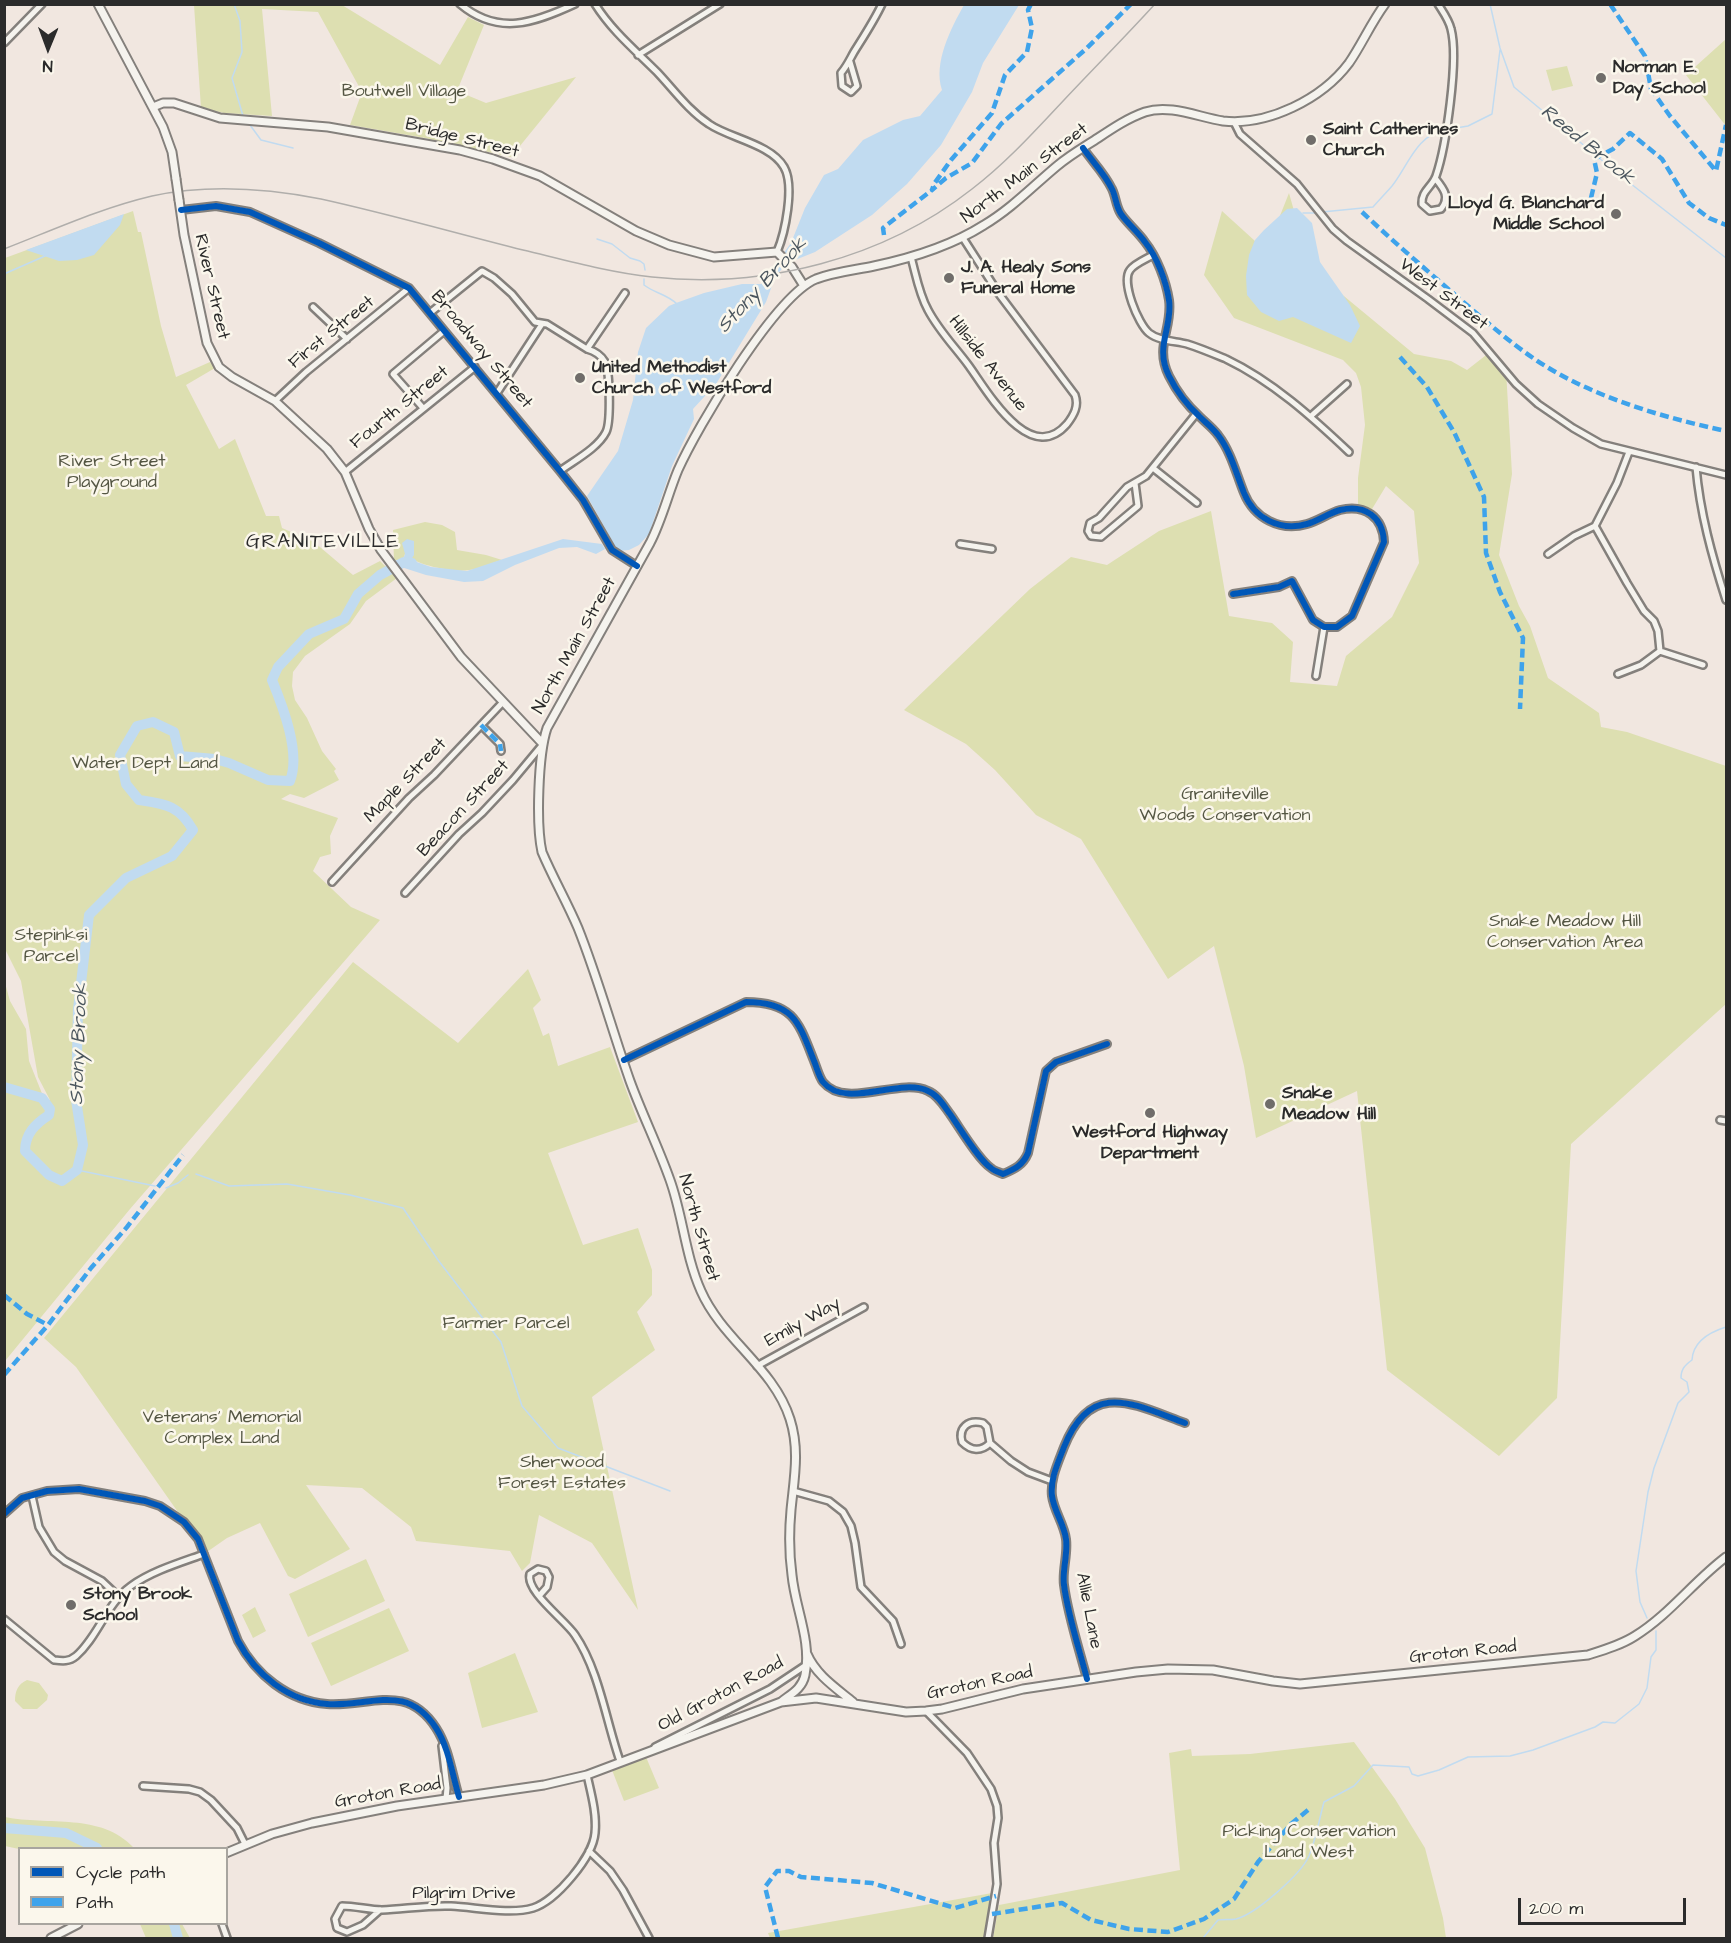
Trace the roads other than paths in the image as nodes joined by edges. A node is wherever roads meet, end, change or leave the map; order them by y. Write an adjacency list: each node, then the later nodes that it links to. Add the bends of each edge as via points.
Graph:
1 (42, 4): 10 (street)
2 (98, 4): 13 (main road, River Street)
3 (460, 4): 4 (street, via 485,20 518,24)
4 (575, 4)
5 (595, 4): 11 (street)
6 (720, 4): 11 (street)
7 (882, 4): 12 (street)
8 (1385, 4): 14 (main road, North Main Street, via 1348,64 1329,83 1291,108)
9 (1438, 4): 16 (street, via 1451,28 1453,48 1448,124)
10 (4, 42)
11 (638, 55): 19 (street, via 697,116 770,154 784,166 789,196)
12 (850, 62): 12 (street, via 841,73 842,86 849,92 857,86)
13 (153, 107): 17 (main road, River Street, bridge, via 169,144); 19 (main road, Bridge Street, via 174,103 220,118 328,127 460,150 540,176 636,231 669,245 714,257)
14 (1234, 122): 15 (main road, North Main Street, via 1163,109 1149,111 1110,129); 40 (street, West Street, via 1240,135 1297,184 1334,229 1473,333 1538,404 1590,438)
15 (1083, 148): 18 (main road, North Main Street, via 1004,212); 20 (street, via 1112,188 1119,212)
16 (1435, 178): 16 (street, via 1446,200 1441,209 1430,212 1422,204 1422,196)
17 (181, 210): 23 (street, Broadway Street, via 216,206 250,212); 35 (main road, River Street, via 211,353 219,367 232,377)
18 (963, 237): 21 (main road, North Main Street); 21 (street, Hillside Avenue, via 999,294 1075,395 1073,415 1053,435 1040,436 1023,430 1006,417 927,309)
19 (779, 253): 22 (main road)
20 (1153, 255): 30 (street, via 1169,298); 30 (street, via 1130,269 1127,278 1140,323 1150,334)
21 (911, 257): 22 (main road, North Main Street, via 824,276)
22 (804, 286): 52 (main road, North Main Street, via 776,314 722,391 681,463 660,522)
23 (409, 288): 26 (street, Broadway Street); 29 (street, First Street)
24 (624, 293): 31 (street)
25 (313, 307): 29 (street)
26 (430, 313): 27 (street, via 482,270 512,294 535,322); 28 (street, Broadway Street)
27 (542, 324): 31 (street); 34 (street)
28 (444, 331): 32 (street, Broadway Street); 36 (street, via 393,374)
29 (347, 339): 35 (street, First Street)
30 (1163, 339): 37 (street, via 1164,365 1169,377); 38 (street, via 1188,344 1227,360)
31 (587, 349): 43 (street, via 602,358 608,368 608,428 594,446)
32 (475, 367): 34 (street, Broadway Street); 36 (street, Fourth Street)
33 (1347, 384): 38 (street)
34 (497, 393): 43 (street, Broadway Street)
35 (275, 401): 44 (main road, River Street, via 314,436)
36 (423, 408): 44 (street, Fourth Street)
37 (1196, 414): 42 (street); 55 (street, via 1218,434 1250,505 1271,522 1297,526 1341,510 1359,510 1378,520 1384,542 1352,615 1337,627)
38 (1311, 416): 39 (street)
39 (1349, 452)
40 (1629, 452): 41 (street, West Street); 48 (street)
41 (1696, 467): 45 (street, West Street); 54 (street, via 1710,551)
42 (1153, 468): 46 (street); 47 (street)
43 (560, 471): 52 (street, Broadway Street, via 583,500 612,550)
44 (345, 472): 60 (main road, River Street, via 369,529 390,561 461,657)
45 (1726, 475)
46 (1135, 483): 46 (street, via 1090,523 1091,536 1101,537 1138,506)
47 (1197, 503)
48 (1595, 526): 51 (street); 56 (street, via 1644,611 1654,621)
49 (960, 544): 50 (street)
50 (992, 549)
51 (1548, 554)
52 (637, 566): 62 (main road, North Main Street, via 550,722)
53 (1233, 594): 55 (street, via 1279,587 1292,581 1313,620)
54 (1726, 600)
55 (1324, 627): 59 (street)
56 (1660, 651): 57 (street); 58 (street, via 1641,665)
57 (1703, 665)
58 (1618, 674)
59 (1316, 676)
60 (503, 702): 61 (street, Maple Street); 62 (main road, River Street)
61 (481, 725): 63 (street, via 500,744); 64 (street, Maple Street)
62 (543, 744): 65 (street, Beacon Street); 67 (main road, North Street, via 539,824 542,852 577,926)
63 (501, 751)
64 (332, 882)
65 (405, 893)
66 (1107, 1044): 67 (street, via 1056,1062 1047,1071 1028,1154 1024,1163 1003,1174 982,1159 930,1092 918,1088 844,1094 831,1090 822,1081 802,1028 786,1012 765,1002 746,1002)
67 (624, 1060): 69 (main road, North Street, via 672,1186 700,1289 710,1309)
68 (864, 1307): 69 (street, Emily Way)
69 (757, 1366): 73 (main road, North Street, via 781,1395 790,1420 796,1456)
70 (1185, 1423): 72 (street, via 1128,1403 1099,1405 1073,1428)
71 (990, 1443): 71 (street, via 983,1423 970,1422 964,1426 962,1442 972,1449); 72 (street, via 1019,1467)
72 (1052, 1481): 84 (street, Allie Lane, via 1052,1497 1065,1536 1064,1586)
73 (793, 1491): 81 (street, via 829,1501 843,1512 855,1543 861,1587 893,1621); 82 (main road, North Street, via 789,1553)
74 (32, 1496): 75 (street, via 22,1498); 76 (street, via 79,1489 151,1503 184,1522); 79 (street, via 39,1527 54,1552 102,1581)
75 (4, 1514)
76 (204, 1554): 79 (street, via 130,1587); 88 (street, via 238,1641 266,1678 293,1695 325,1704 387,1698 411,1704)
77 (1726, 1557): 84 (main road, Groton Road, via 1642,1631 1616,1646 1588,1654 1300,1684 1191,1668)
78 (539, 1596): 78 (street, via 529,1580 530,1574 538,1569 546,1571 549,1577); 90 (street, via 583,1648)
79 (119, 1597): 80 (street, via 75,1657 63,1662 54,1660)
80 (4, 1619)
81 (901, 1644)
82 (806, 1652): 83 (main road, North Street); 86 (main road, via 827,1682)
83 (806, 1665): 85 (main road, North Street, via 802,1684); 89 (street, Old Groton Road, via 770,1689)
84 (1087, 1679): 87 (main road, Groton Road)
85 (781, 1702): 86 (main road, Groton Road, via 816,1698); 89 (main road, Groton Road)
86 (855, 1703): 87 (main road, Groton Road, via 906,1712)
87 (926, 1711): 102 (street, via 967,1753 991,1789 997,1806 997,1884)
88 (441, 1738): 93 (street); 94 (street)
89 (648, 1750): 90 (main road, Groton Road)
90 (620, 1761): 91 (main road, Groton Road)
91 (587, 1774): 93 (main road, Groton Road, via 544,1785); 96 (street, Pilgrim Drive, via 595,1834)
92 (143, 1786): 95 (street, via 200,1792 237,1828)
93 (459, 1797): 94 (main road, Groton Road)
94 (446, 1799): 95 (main road, Groton Road, via 312,1823)
95 (245, 1844): 97 (main road, Groton Road)
96 (589, 1851): 98 (street, Pilgrim Drive, via 572,1877 553,1896 533,1908 449,1906); 101 (street, via 610,1871)
97 (228, 1852)
98 (380, 1910): 98 (street, Pilgrim Drive, via 342,1906 334,1919 337,1928 347,1932 363,1925)
99 (74, 1925): 100 (main road)
100 (51, 1938)
101 (649, 1938)
102 (988, 1938)

